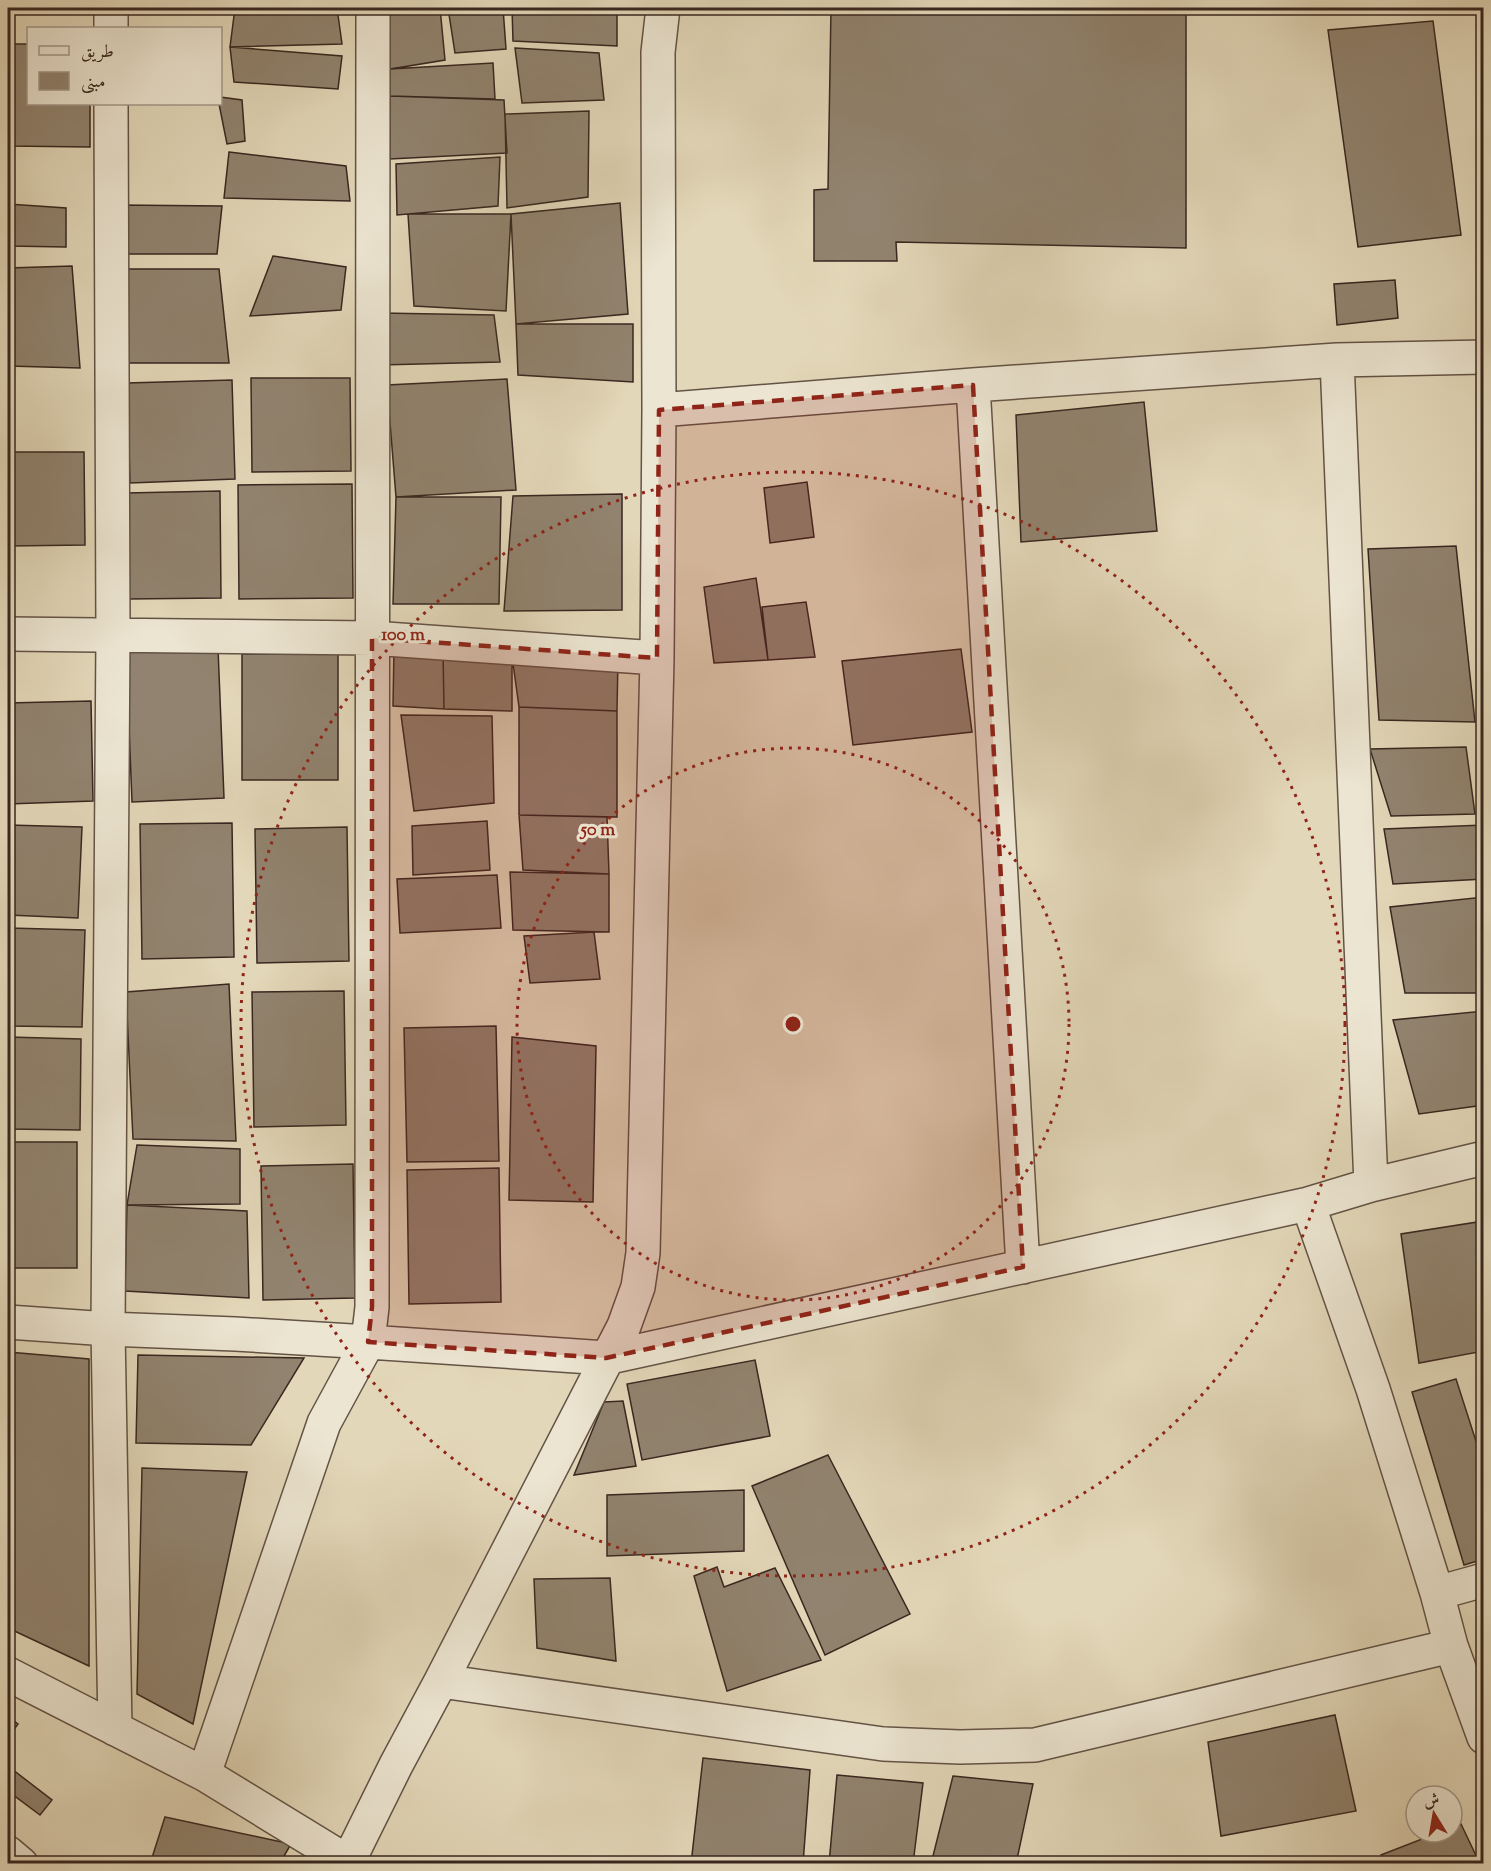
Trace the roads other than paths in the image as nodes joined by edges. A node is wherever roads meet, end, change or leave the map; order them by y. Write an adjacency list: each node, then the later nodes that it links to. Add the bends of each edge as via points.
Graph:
1 (111, 8): 4 (street)
2 (373, 8): 12 (street)
3 (663, 8): 9 (street, via 658,52)
4 (111, 27)
5 (111, 105): 11 (street)
6 (1484, 357): 7 (street)
7 (1337, 360): 8 (street); 15 (street)
8 (973, 385): 9 (street); 17 (street)
9 (659, 410): 13 (street)
10 (8, 634): 11 (street)
11 (113, 635): 12 (street); 19 (street)
12 (372, 638): 13 (street); 20 (street, via 372,1307)
13 (657, 657): 21 (street, via 643,1253 638,1287 624,1326)
14 (1484, 1158): 15 (street)
15 (1371, 1185): 16 (street)
16 (1308, 1204): 17 (street); 23 (street, via 1373,1389)
17 (1023, 1267): 21 (street)
18 (8, 1322): 19 (street)
19 (108, 1329): 20 (street); 27 (street)
20 (368, 1342): 21 (street); 29 (street, via 324,1422)
21 (606, 1358): 26 (street)
22 (1484, 1580): 23 (street)
23 (1437, 1593): 24 (street)
24 (1451, 1646): 26 (street, via 1035,1745 960,1748 882,1744); 28 (street)
25 (8, 1674): 27 (street)
26 (441, 1682): 31 (street)
27 (115, 1729): 29 (street)
28 (1484, 1737)
29 (204, 1774): 31 (street)
30 (8, 1853): 32 (street)
31 (348, 1862)
32 (21, 1863)

